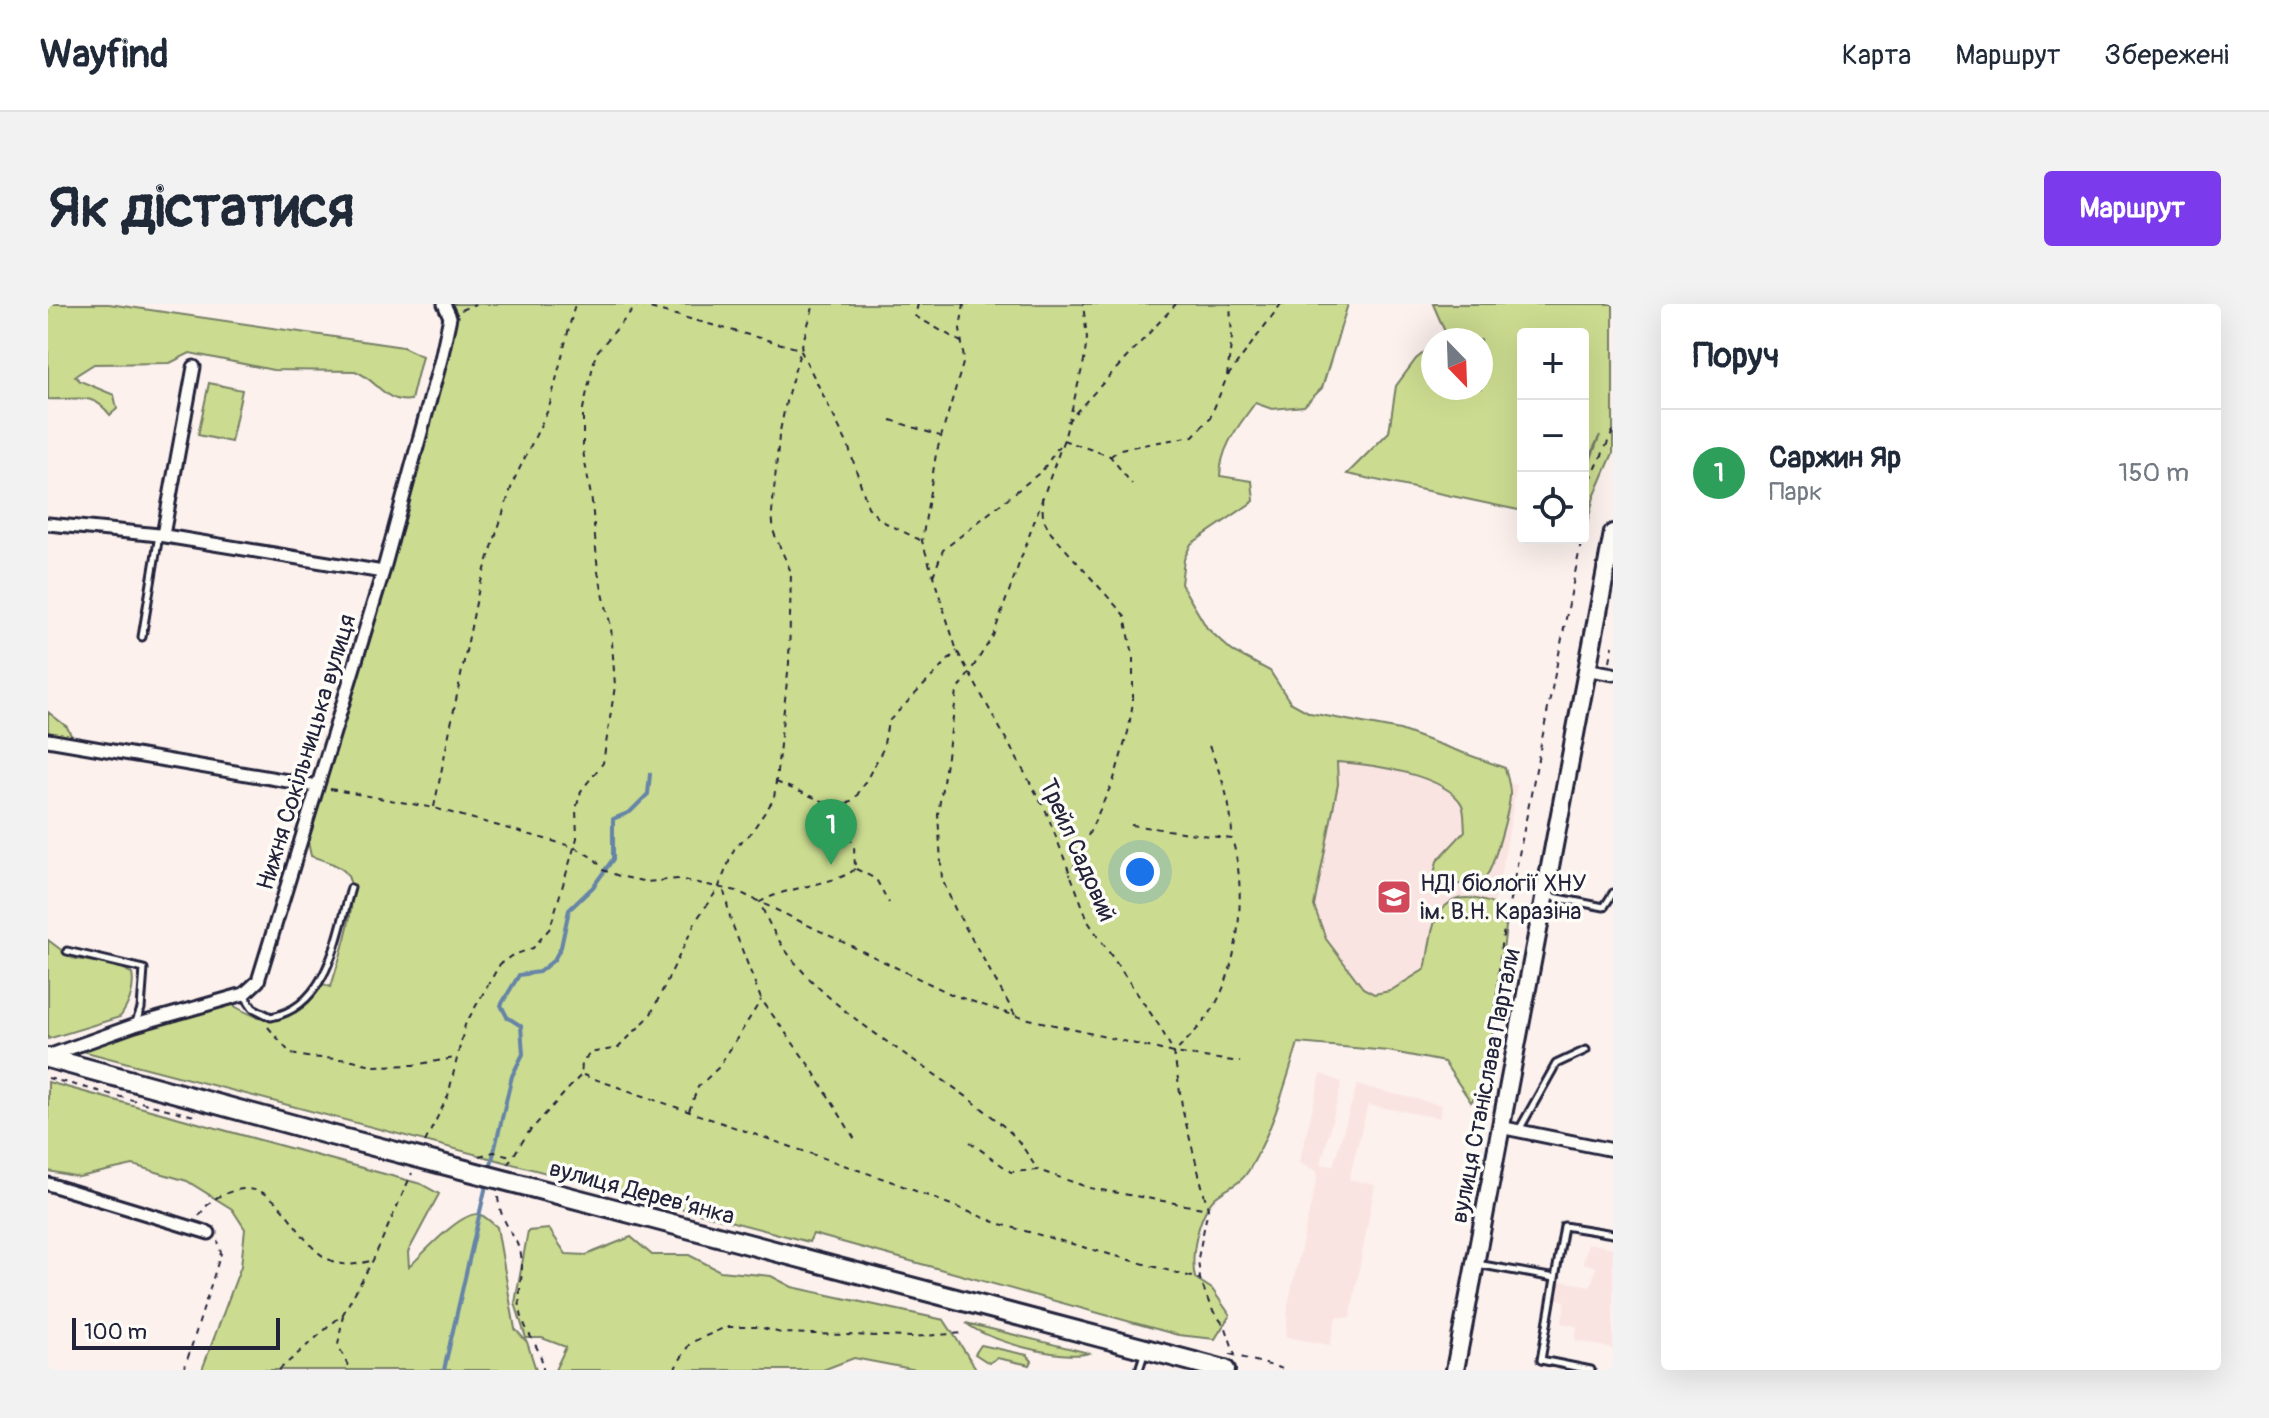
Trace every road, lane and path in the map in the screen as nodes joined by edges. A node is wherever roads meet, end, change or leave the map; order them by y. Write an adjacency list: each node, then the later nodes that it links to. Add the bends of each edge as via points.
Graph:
1 (444, 304): 29 (street, Нижня Сокільницька вулиця, via 450,317)
2 (575, 304): 40 (path, via 549,408 513,482 479,588)
3 (814, 304): 12 (path)
4 (918, 304): 11 (path, via 915,316)
5 (964, 304): 11 (path, Трейл Садовий)
6 (1083, 304): 16 (path, via 1084,361)
7 (1176, 304): 16 (path)
8 (1230, 304): 14 (path)
9 (1281, 304): 14 (path)
10 (638, 305): 12 (path); 44 (path, via 596,353 583,409 583,451 615,686 603,763 581,791 576,809)
11 (964, 344): 18 (path, Трейл Садовий, via 959,381)
12 (800, 349): 27 (path, via 848,445 868,507 896,530); 38 (path, via 779,436 772,513 774,533 791,572 789,663)
13 (194, 367): 26 (street)
14 (1227, 377): 20 (path, via 1210,418 1193,436 1120,449)
15 (891, 420): 18 (path)
16 (1067, 424): 19 (path)
17 (1613, 431): 22 (path)
18 (941, 437): 27 (path, Трейл Садовий)
19 (1063, 440): 20 (path); 23 (path); 30 (path, via 1042,471 943,550)
20 (1110, 456): 21 (path)
21 (1132, 484)
22 (1589, 486)
23 (1042, 496): 34 (path, via 993,636); 46 (path, via 1043,518 1051,533 1125,616 1133,655 1128,732 1114,779)
24 (48, 524): 26 (street)
25 (1613, 533): 33 (street, вулиця Станіслава Партали)
26 (161, 535): 29 (street); 31 (lane)
27 (922, 541): 30 (path, Трейл Садовий)
28 (1581, 544): 66 (path, via 1501,945)
29 (383, 572): 39 (street, Нижня Сокільницька вулиця)
30 (933, 577): 32 (path, Трейл Садовий)
31 (142, 637)
32 (957, 651): 34 (path, Трейл Садовий); 41 (path, via 888,722 883,749 868,777 856,797)
33 (1590, 670): 35 (street); 51 (street, вулиця Станіслава Партали)
34 (969, 672): 46 (path, Трейл Садовий, via 1046,811); 58 (path, via 957,692 938,814 942,879)
35 (1613, 674)
36 (48, 740): 39 (street)
37 (1209, 746): 43 (path, via 1232,814)
38 (775, 782): 41 (path); 48 (path, via 774,799 735,847)
39 (317, 786): 40 (path); 55 (street, Нижня Сокільницька вулиця, via 264,968)
40 (434, 808): 44 (path)
41 (837, 811): 45 (path, via 854,845)
42 (1131, 825): 43 (path)
43 (1232, 839): 61 (path, via 1239,909 1226,978 1213,1009)
44 (574, 847): 48 (path, via 607,873 647,882 678,879); 57 (path, via 550,928 533,948 500,964 465,1025 457,1057 375,1066 291,1054)
45 (855, 869): 52 (path, via 836,880 788,888); 53 (path, via 876,879)
46 (1069, 876): 61 (path, Трейл Садовий, via 1089,923)
47 (351, 888): 57 (lane, via 325,978 281,1015 271,1017)
48 (718, 889): 49 (path); 64 (path, via 697,919 650,1016 618,1048 590,1053)
49 (724, 890): 52 (path); 56 (path)
50 (1613, 893): 51 (lane, via 1604,907)
51 (1547, 895): 69 (street, вулиця Станіслава Партали)
52 (760, 902): 58 (path, via 941,989); 75 (path, via 769,929 819,987 987,1112 1015,1137)
53 (889, 903)
54 (67, 951): 59 (lane, via 144,969)
55 (244, 994): 57 (lane); 59 (street)
56 (761, 999): 67 (path, via 719,1067 698,1087); 71 (path)
57 (253, 1008)
58 (1016, 1016): 61 (path)
59 (135, 1025): 62 (street)
60 (1586, 1050): 70 (lane, via 1556,1064)
61 (1174, 1053): 63 (path); 78 (path, Трейл Садовий)
62 (48, 1057): 87 (main road, вулиця Дерев’янка, bridge)
63 (1240, 1062)
64 (581, 1075): 67 (path); 74 (path, via 528,1133)
65 (48, 1078): 68 (path)
66 (1488, 1108)
67 (689, 1111): 84 (path, via 1000,1224)
68 (201, 1118)
69 (1500, 1127): 70 (street); 82 (street, вулиця Станіслава Партали)
70 (1519, 1131): 73 (street)
71 (856, 1141)
72 (970, 1142): 75 (path, via 1011,1172)
73 (1613, 1150)
74 (506, 1170)
75 (1038, 1170): 78 (path, via 1090,1188)
76 (48, 1184): 79 (street)
77 (502, 1184): 92 (path, via 497,1198 523,1268 517,1297)
78 (1208, 1209): 84 (path, Трейл Садовий, via 1198,1258)
79 (192, 1227): 80 (street); 85 (path, via 209,1201 222,1194 243,1188 260,1191 289,1215 305,1243 328,1260 341,1265 373,1260)
80 (209, 1233): 89 (path, via 221,1253)
81 (1613, 1234): 83 (lane, via 1564,1226)
82 (1476, 1264): 83 (lane); 96 (street, вулиця Станіслава Партали)
83 (1555, 1278): 97 (lane, via 1541,1360)
84 (1200, 1279): 88 (path, Трейл Садовий, via 1226,1328)
85 (343, 1314): 90 (path); 91 (path, via 338,1345)
86 (963, 1333): 93 (path, via 912,1337 726,1327 690,1343)
87 (1145, 1349): 88 (main road, вулиця Дерев’янка); 94 (lane)
88 (1230, 1363): 95 (path)
89 (184, 1370)
90 (279, 1370)
91 (350, 1370)
92 (543, 1370)
93 (674, 1370)
94 (1139, 1370)
95 (1287, 1370)
96 (1455, 1370)
97 (1591, 1370)

